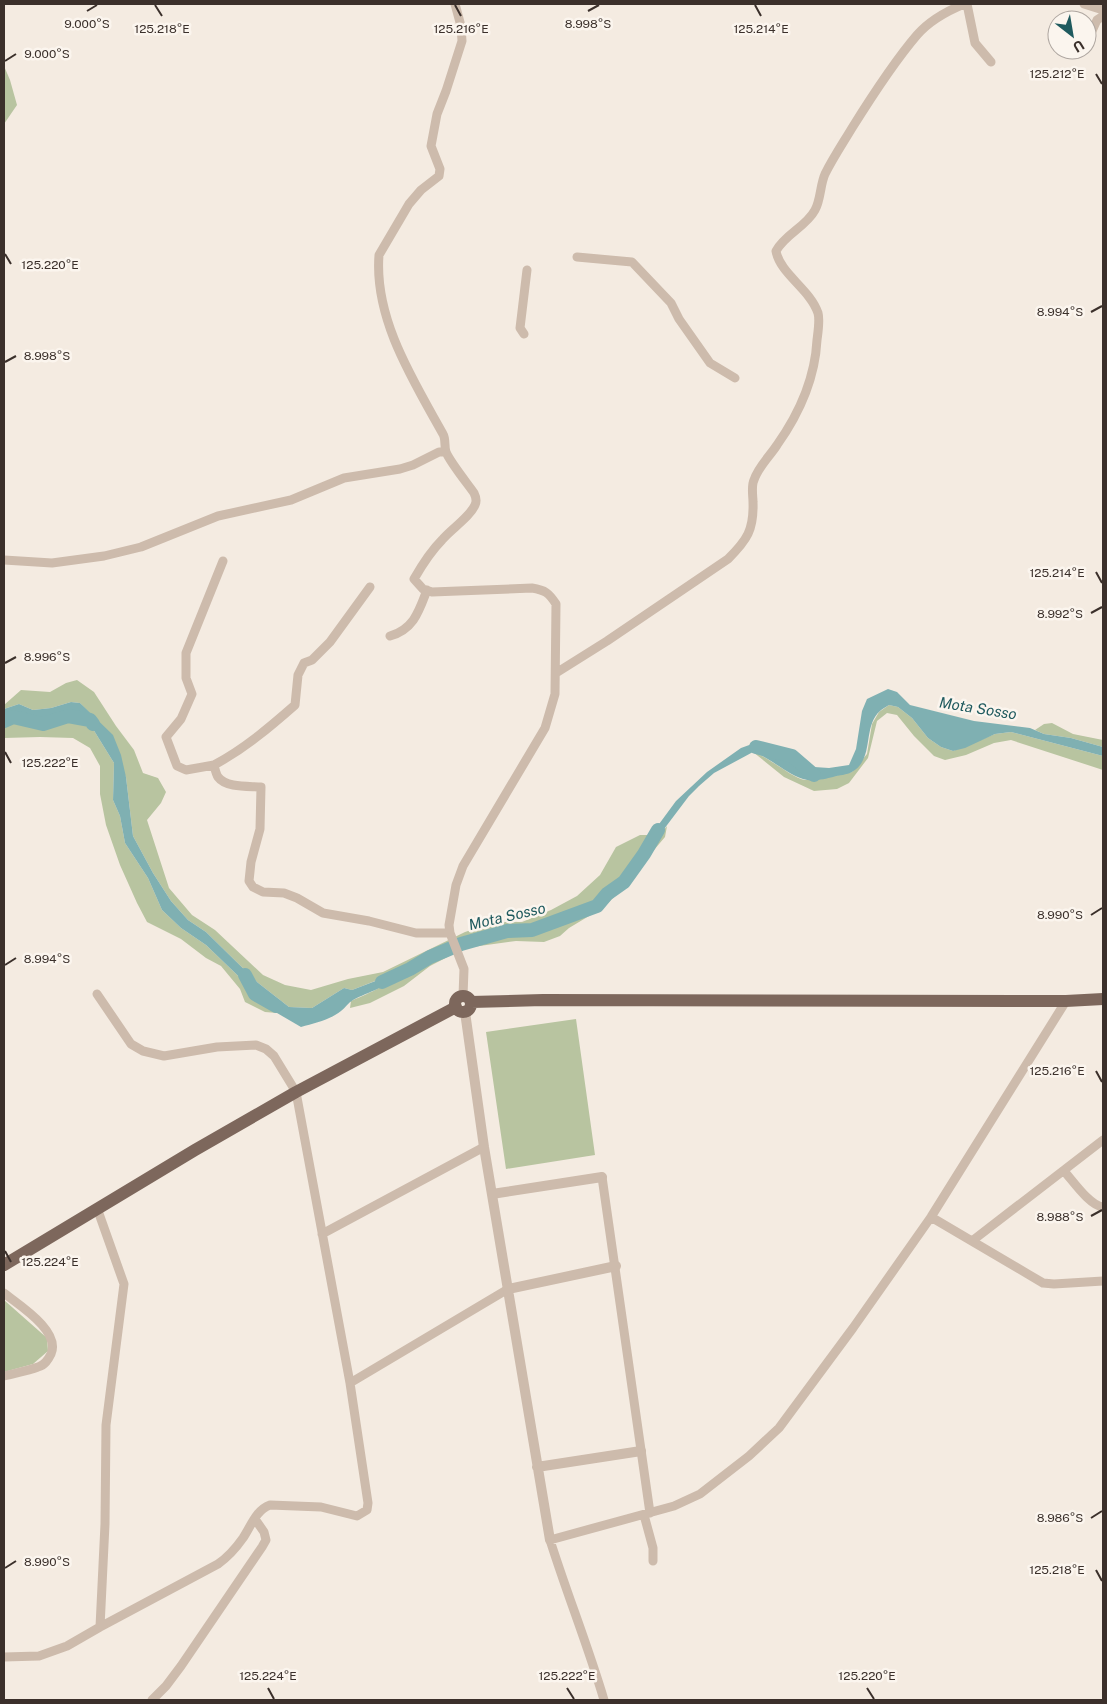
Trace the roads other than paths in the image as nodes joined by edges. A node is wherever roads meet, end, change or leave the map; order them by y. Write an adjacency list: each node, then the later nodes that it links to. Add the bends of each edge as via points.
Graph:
1 (454, 4): 10 (street, via 462,40 436,114 431,146 440,169 439,176 420,190 409,204 379,255 384,304 393,336 412,382 444,437)
2 (966, 4): 5 (street, via 975,43); 16 (street, via 933,20 918,34 874,93 835,156 824,176 815,211 776,250 781,265 819,314 816,360 804,397 753,481 753,524 749,534 728,559)
3 (1084, 4): 4 (street)
4 (1103, 10)
5 (991, 62)
6 (577, 257): 9 (street, via 632,262 671,303 679,320 710,363)
7 (527, 270): 8 (street, via 520,328)
8 (524, 334)
9 (735, 378)
10 (446, 452): 11 (street, via 438,452 400,469 344,478 291,500 218,516 141,547 52,563); 14 (street, via 476,499 470,512 430,553 414,579)
11 (4, 560)
12 (223, 561): 17 (street, via 186,653 186,678 192,694 181,719 166,737 177,766 186,770)
13 (370, 587): 17 (street, via 330,642 312,660 304,663 298,675 295,705 268,730)
14 (427, 590): 15 (street, via 410,626); 16 (street, via 544,590 556,604)
15 (390, 636)
16 (556, 673): 18 (street, via 555,694 545,728 456,885)
17 (214, 765): 18 (street, via 218,777 225,782 261,787 260,829 249,881 253,886 263,892 284,893 324,913 416,933)
18 (450, 933): 22 (street, via 464,969)
19 (97, 994): 23 (street, via 131,1044 143,1051 164,1056 256,1044 274,1056)
20 (1103, 1000): 21 (main road)
21 (1066, 1001): 22 (main road, via 543,1000); 31 (street)
22 (464, 1004): 23 (main road); 25 (street)
23 (296, 1092): 30 (main road); 32 (street)
24 (1103, 1140): 26 (street)
25 (484, 1147): 28 (street); 32 (street)
26 (1064, 1171): 29 (street, via 1091,1201); 33 (street)
27 (602, 1177): 28 (street); 35 (street)
28 (492, 1194): 37 (street)
29 (1103, 1207)
30 (98, 1208): 34 (main road); 47 (street, via 124,1284 106,1425)
31 (931, 1217): 33 (street); 43 (street, via 779,1428 700,1494)
32 (322, 1234): 40 (street)
33 (972, 1241): 36 (street, via 1043,1283)
34 (4, 1265)
35 (616, 1266): 37 (street); 41 (street)
36 (1103, 1280)
37 (508, 1289): 40 (street); 42 (street)
38 (4, 1293): 39 (street, via 46,1328 52,1337 53,1349 48,1361 39,1367)
39 (4, 1376)
40 (350, 1383): 44 (street, via 367,1510 357,1516 321,1507 270,1504)
41 (641, 1451): 42 (street); 43 (street)
42 (537, 1467): 45 (street)
43 (647, 1514): 45 (street); 46 (street)
44 (255, 1519): 47 (street, via 229,1556 218,1564); 49 (street, via 266,1540 166,1686)
45 (550, 1540): 50 (street)
46 (653, 1560)
47 (100, 1627): 48 (street, via 67,1646 39,1656)
48 (4, 1657)
49 (152, 1700)
50 (604, 1700)

